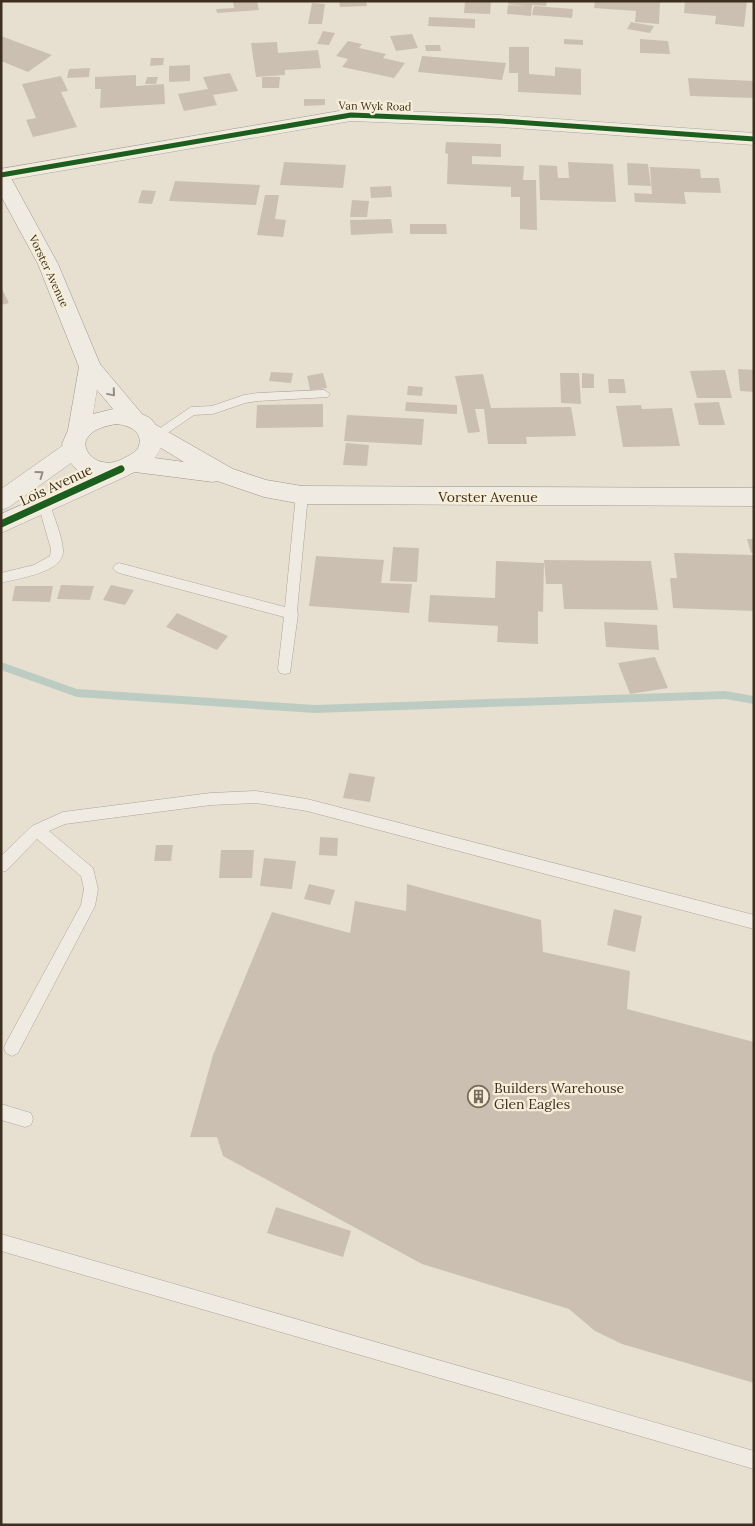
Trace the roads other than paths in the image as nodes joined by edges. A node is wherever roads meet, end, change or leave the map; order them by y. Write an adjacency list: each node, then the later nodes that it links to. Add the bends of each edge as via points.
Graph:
1 (754, 138): 2 (main road, Van Wyk Road, via 351,115)
2 (1, 177): 3 (main road, Vorster Avenue, via 48,264)
3 (90, 367): 5 (main road, Vorster Avenue, one-way to 5); 6 (main road)
4 (324, 394): 5 (lane, via 244,399 213,410 191,411)
5 (146, 428): 6 (main road, Vorster Avenue, via 116,416 105,417 86,425); 7 (main road, via 151,444 148,452); 8 (main road, Vorster Avenue)
6 (76, 440): 7 (main road, Vorster Avenue, via 81,462 89,467 106,470); 11 (main road, Lois Avenue, one-way to 6)
7 (128, 467): 8 (main road, Vorster Avenue); 12 (main road, Lois Avenue)
8 (225, 475): 9 (main road, Vorster Avenue, via 264,488)
9 (302, 495): 10 (main road, Vorster Avenue); 16 (lane)
10 (754, 497)
11 (1, 501)
12 (44, 504): 13 (main road, Lois Avenue); 15 (lane, via 57,549 54,560)
13 (1, 524)
14 (119, 568): 16 (lane)
15 (1, 578)
16 (292, 614): 17 (lane)
17 (285, 669)
18 (37, 830): 19 (lane); 20 (lane, via 63,818 211,799 256,797 307,805); 21 (lane, via 88,873 92,889 88,906)
19 (1, 866)
20 (754, 922)
21 (12, 1048)
22 (1, 1112): 23 (lane)
23 (25, 1119)
24 (1, 1242): 25 (lane)
25 (754, 1460)

